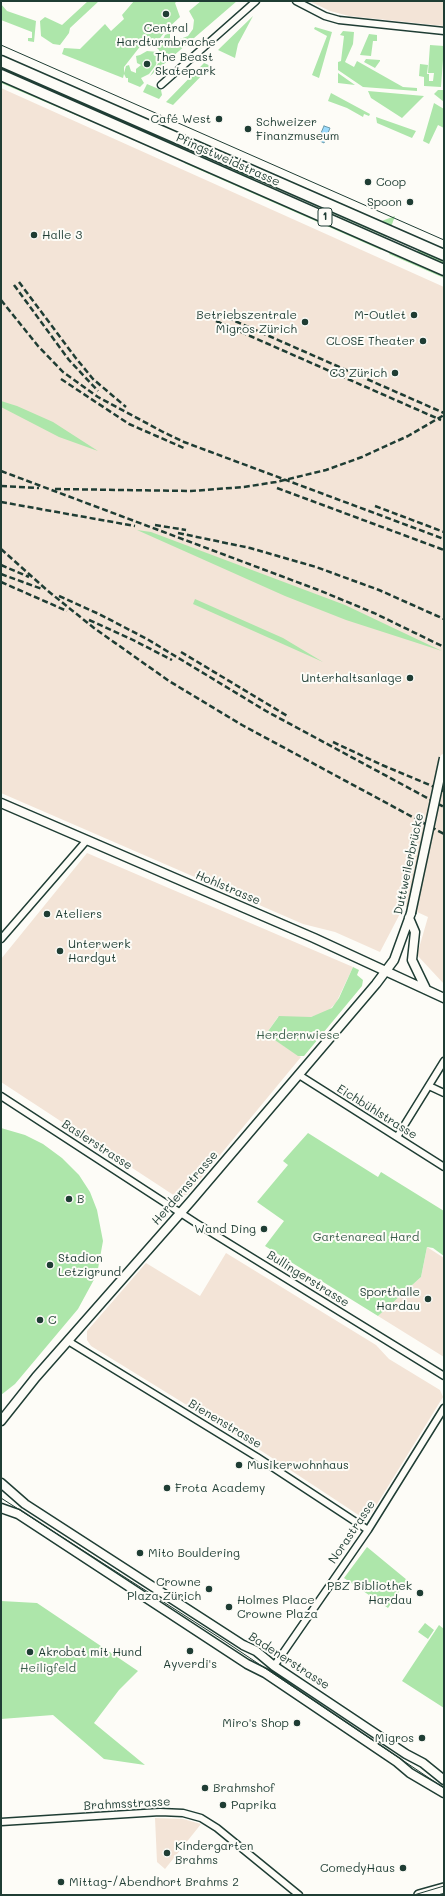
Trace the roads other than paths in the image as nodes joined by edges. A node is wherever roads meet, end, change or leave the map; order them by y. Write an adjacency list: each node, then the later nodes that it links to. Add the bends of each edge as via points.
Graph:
1 (256, 1): 6 (street)
2 (296, 1): 3 (street, via 339,20)
3 (444, 31)
4 (1, 61): 7 (main road, Pfingstweidstrasse / 1)
5 (1, 75): 8 (main road, Pfingstweidstrasse / 1)
6 (161, 85)
7 (444, 255)
8 (444, 270)
9 (444, 758): 12 (street, Duttweilerbrücke, bridge)
10 (1, 803): 11 (street, Hohlstrasse)
11 (87, 840): 13 (street); 14 (street, Hohlstrasse)
12 (410, 915): 14 (street, Duttweilerbrücke, via 394,960); 15 (street, via 416,932 412,960)
13 (1, 939)
14 (387, 970): 15 (street, Hohlstrasse); 18 (street, Herdernstrasse)
15 (426, 989): 16 (street, Hohlstrasse)
16 (444, 998)
17 (444, 1060): 19 (street)
18 (299, 1076): 22 (street, Eichbühlstrasse); 24 (street, Herdernstrasse)
19 (429, 1086): 20 (street); 22 (street)
20 (444, 1093)
21 (1, 1096): 24 (street, Baslerstrasse)
22 (397, 1137): 23 (street, Eichbühlstrasse)
23 (444, 1167)
24 (181, 1213): 25 (street, Herdernstrasse); 26 (street, Bullingerstrasse)
25 (68, 1341): 28 (street, Herdernstrasse); 31 (street, Bienenstrasse, via 257,1456)
26 (444, 1376)
27 (444, 1408): 31 (street, Norastrasse)
28 (1, 1421)
29 (1, 1483): 32 (street, Badenerstrasse, via 24,1504 256,1651)
30 (1, 1508): 34 (street, Badenerstrasse, via 18,1514 247,1664 265,1673)
31 (368, 1530): 32 (street, Norastrasse)
32 (274, 1666): 33 (street, Badenerstrasse, via 423,1763)
33 (444, 1780)
34 (444, 1793)
35 (1, 1822): 37 (street, Brahmsstrasse, via 160,1812 183,1813 208,1822)
36 (441, 1891): 38 (main road)
37 (299, 1895)
38 (419, 1895)

